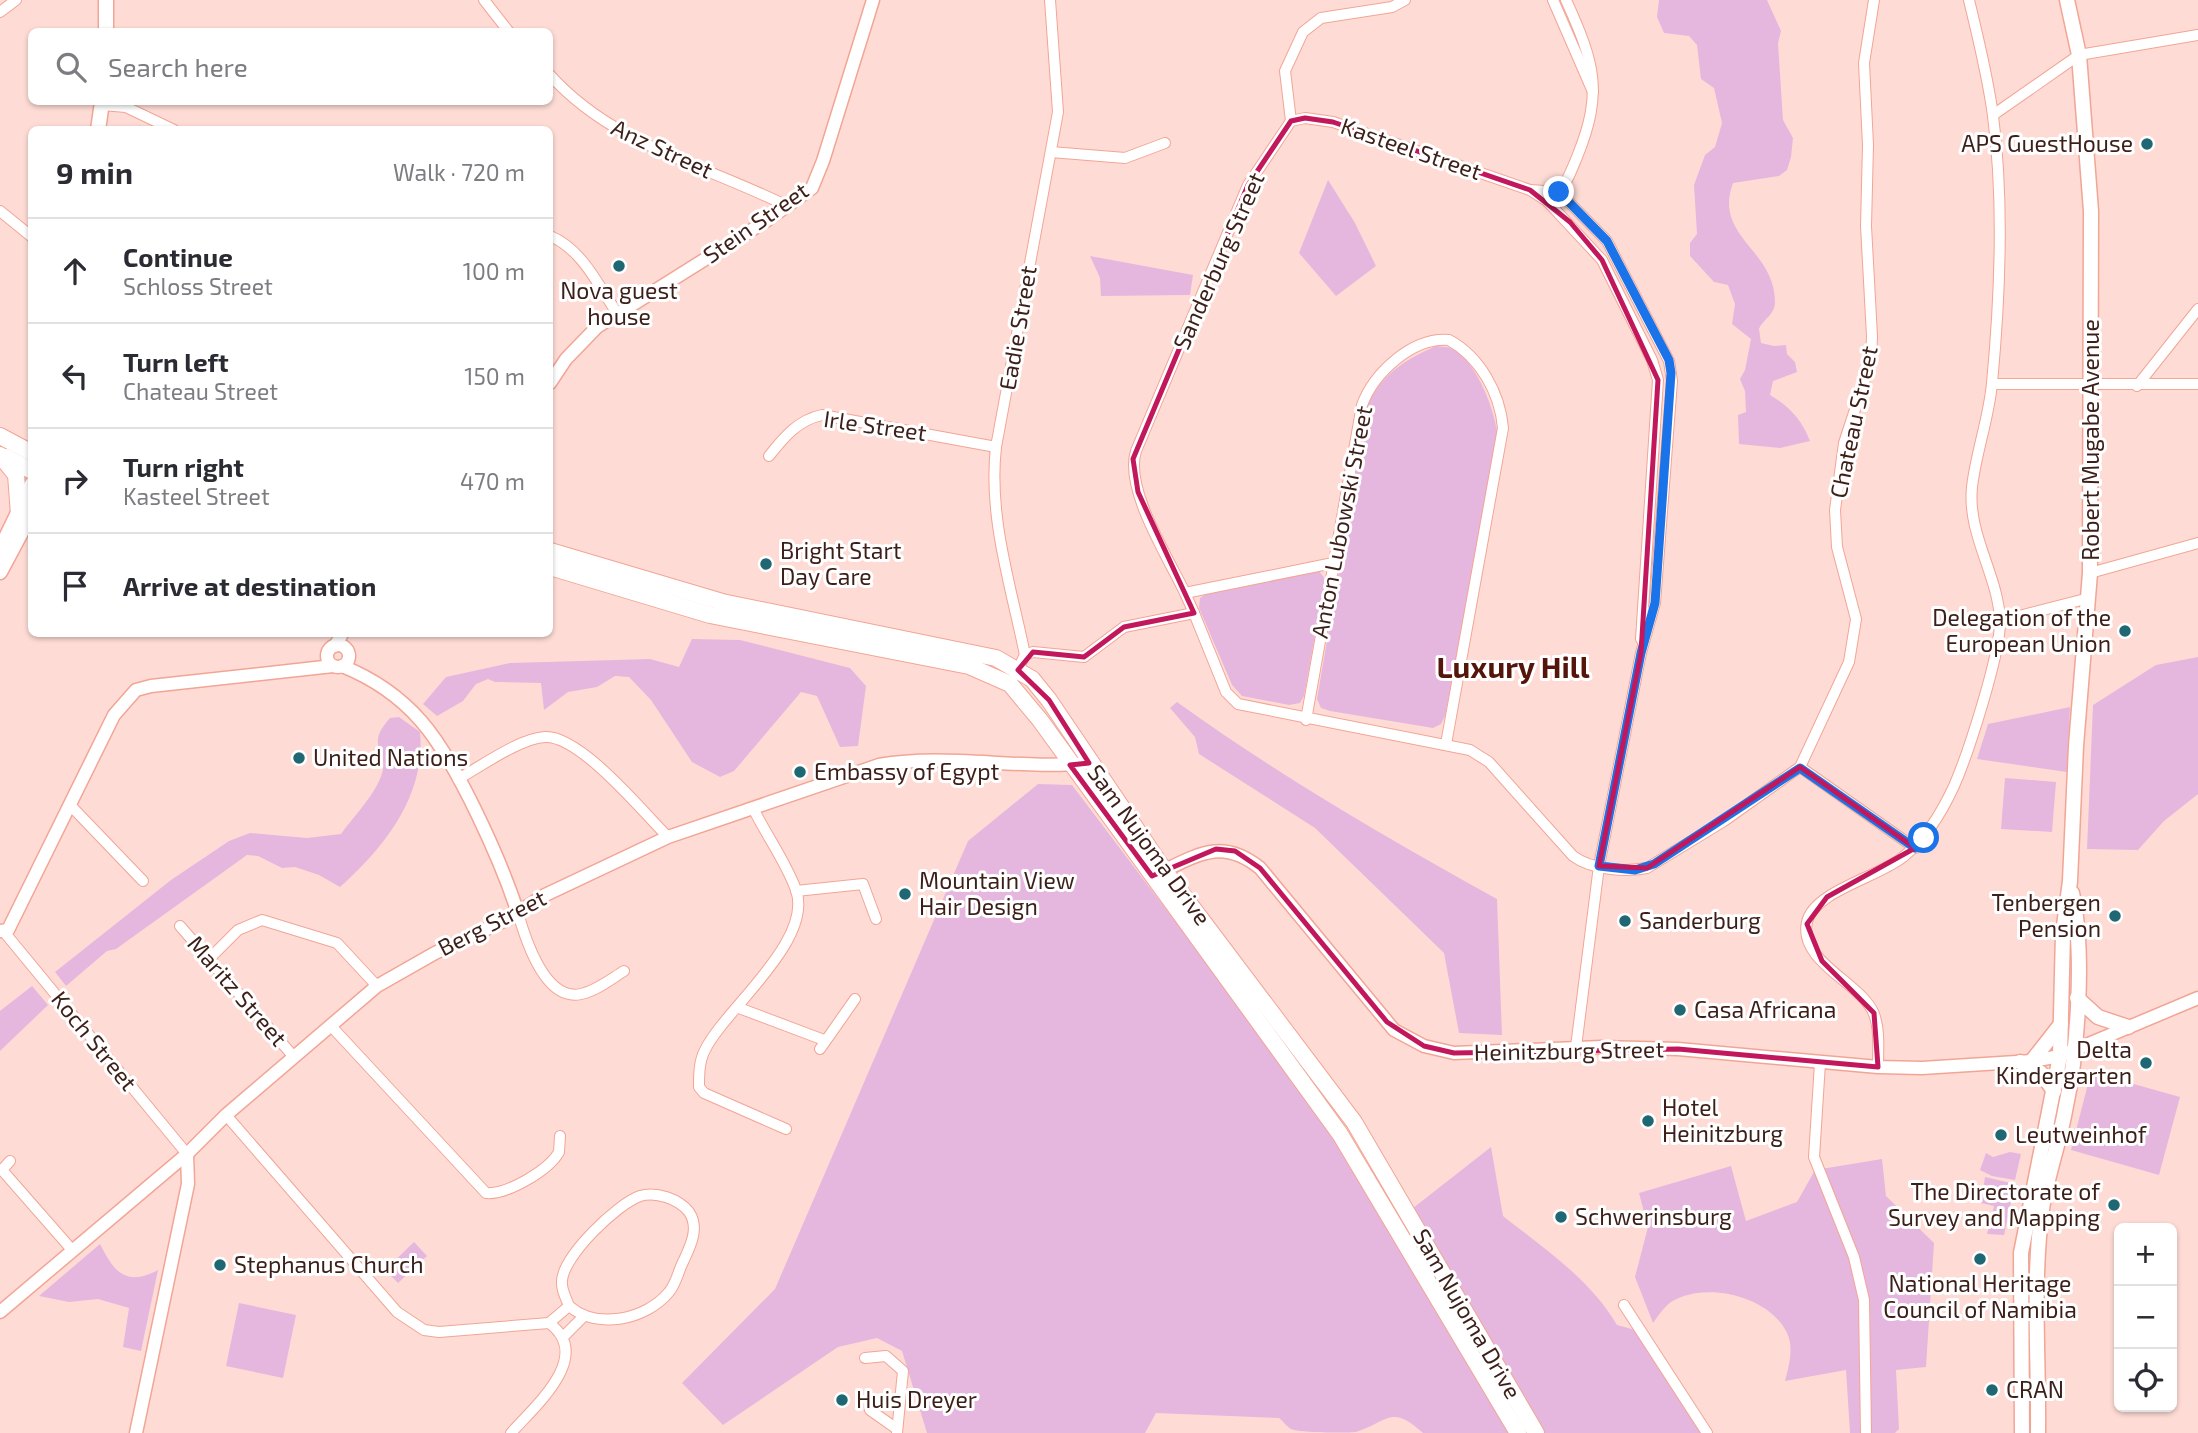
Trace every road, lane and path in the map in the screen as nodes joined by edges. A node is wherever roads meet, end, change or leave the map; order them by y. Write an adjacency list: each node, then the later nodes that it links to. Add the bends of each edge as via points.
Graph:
1 (16, 0): 12 (street)
2 (106, 0): 13 (main road)
3 (484, 0): 14 (street)
4 (873, 0): 30 (street, Stein Street, via 816,180)
5 (1050, 0): 26 (street, Eadie Street, via 1058,93)
6 (1405, 0): 22 (street, via 1392,7 1321,18 1309,25 1285,71)
7 (1553, 0): 18 (street)
8 (1566, 0): 18 (street, via 1591,61)
9 (1874, 0): 68 (street, Chateau Street, via 1864,64 1871,361 1844,443 1835,510 1855,633 1843,677)
10 (1969, 0): 21 (street)
11 (2067, 0): 16 (main road, Robert Mugabe Avenue)
12 (0, 12)
13 (106, 28)
14 (506, 28)
15 (2198, 35): 16 (street)
16 (2079, 55): 21 (street); 39 (main road, Robert Mugabe Avenue, via 2091,211)
17 (553, 78): 30 (street, Anz Street, via 593,116 620,131)
18 (1594, 92): 28 (street, via 1586,135)
19 (102, 105): 23 (main road)
20 (114, 105): 24 (street)
21 (1993, 115): 37 (street, via 1998,241)
22 (1291, 121): 27 (street, Kasteel Street, via 1333,122); 55 (street, Sanderburg Street, via 1248,185 1133,460 1138,492)
23 (99, 126)
24 (165, 126)
25 (1165, 143): 26 (street, via 1125,158)
26 (1051, 152): 42 (street, Eadie Street)
27 (1530, 190): 28 (street, Kasteel Street); 29 (street, Kasteel Street)
28 (1559, 192): 29 (street); 61 (street, Kasteel Street, via 1607,241 1671,368 1655,603)
29 (1547, 201): 61 (street, Kasteel Street, via 1602,260 1657,371)
30 (787, 206): 35 (street, Stein Street)
31 (0, 211): 32 (street)
32 (28, 234)
33 (553, 237): 35 (street, via 577,255)
34 (2198, 309): 40 (street)
35 (617, 313): 36 (street, Stein Street, via 582,340)
36 (553, 374)
37 (1992, 384): 39 (street); 58 (street, via 1972,505)
38 (2198, 384): 40 (street)
39 (2091, 386): 40 (street); 54 (main road, Robert Mugabe Avenue)
40 (2137, 386)
41 (0, 436): 43 (highway)
42 (996, 447): 45 (street, Irle Street, via 822,415 798,425); 63 (street, Eadie Street, via 993,503)
43 (28, 451)
44 (0, 454): 46 (highway); 47 (highway, via 16,475)
45 (769, 456)
46 (28, 469)
47 (28, 515): 49 (main road); 53 (main road)
48 (2198, 543): 54 (street)
49 (0, 550)
50 (553, 552): 63 (highway, Sam Nujoma Drive, via 683,593 950,647 996,658)
51 (1333, 563): 55 (street); 64 (street, Anton Lubowski Street); 65 (street, Anton Lubowski Street, via 1368,389 1380,373 1421,345 1442,339 1462,347 1496,394 1503,428)
52 (553, 568): 63 (highway, Sam Nujoma Drive, via 710,615 969,666)
53 (0, 572)
54 (2090, 573): 56 (main road, Robert Mugabe Avenue)
55 (1185, 593): 57 (street, Sanderburg Street)
56 (2089, 597): 58 (street); 77 (main road, Robert Mugabe Avenue)
57 (1194, 613): 63 (street, via 1124,627 1084,657 1041,651); 64 (street, via 1226,692 1234,701 1242,707)
58 (2000, 621): 73 (street, via 1980,708 1955,783)
59 (340, 637): 62 (street, via 335,646)
60 (347, 637): 62 (street)
61 (1641, 653): 74 (street, Kasteel Street)
62 (340, 659): 69 (street, via 419,718); 70 (street, via 136,690 114,715)
63 (1018, 670): 66 (highway, Sam Nujoma Drive, via 1049,700); 67 (highway, Sam Nujoma Drive, via 1024,699)
64 (1307, 720): 65 (street)
65 (1446, 744): 74 (street, via 1470,750 1489,762 1573,856)
66 (1089, 763): 67 (street, Berg Street); 75 (highway, Sam Nujoma Drive)
67 (1070, 765): 71 (street, Berg Street, via 896,762); 75 (highway, Sam Nujoma Drive)
68 (1800, 768): 73 (street); 74 (street, via 1654,864 1635,870)
69 (458, 779): 72 (street, via 531,739 557,738 590,760); 79 (street)
70 (71, 806): 76 (street); 82 (street)
71 (753, 808): 72 (street, Berg Street); 78 (street)
72 (668, 837): 79 (street, Berg Street)
73 (1915, 848): 99 (street, via 1881,871 1827,897 1815,907 1807,924 1808,938 1822,961 1874,1013)
74 (1599, 866): 93 (street, Kasteel Street)
75 (1158, 873): 93 (street, Heinitzburg Street, via 1216,849 1247,858 1261,868 1387,1022 1413,1042 1454,1053); 118 (highway, Sam Nujoma Drive, via 1340,1135); 119 (highway, Sam Nujoma Drive, via 1354,1122)
76 (143, 881)
77 (2070, 881): 86 (main road, Robert Mugabe Avenue, via 2077,934); 90 (main road, Robert Mugabe Avenue, via 2063,933)
78 (796, 891): 80 (street, via 863,884); 89 (street, via 797,913 788,936)
79 (518, 913): 84 (street, via 539,968 559,989 579,995); 85 (street, Berg Street)
80 (876, 919)
81 (180, 926): 83 (street, Maritz Street)
82 (3, 932): 104 (street, Koch Street)
83 (209, 959): 85 (street, via 238,930 262,920 337,943); 96 (street, Maritz Street)
84 (624, 971)
85 (377, 986): 91 (street, Berg Street)
86 (2077, 998): 92 (main road, via 2098,1017); 94 (main road, Robert Mugabe Avenue)
87 (2198, 998): 92 (street, Heinitzburg Street)
88 (855, 999): 89 (street, via 822,1044)
89 (739, 1008): 102 (street, via 706,1048 699,1089)
90 (2061, 1024): 95 (main road, Robert Mugabe Avenue); 97 (main road)
91 (331, 1026): 96 (street, Berg Street); 103 (street, via 486,1194 543,1171 559,1152)
92 (2128, 1027): 94 (street, Heinitzburg Street)
93 (1576, 1047): 98 (street, Heinitzburg Street, via 1678,1049)
94 (2075, 1049): 95 (street, Heinitzburg Street); 123 (main road, Robert Mugabe Avenue, via 2042,1208 2035,1268)
95 (2060, 1056): 97 (street, Heinitzburg Street); 100 (main road, Robert Mugabe Avenue)
96 (295, 1057): 101 (street, Berg Street)
97 (2026, 1062): 99 (street, Heinitzburg Street); 100 (main road)
98 (1820, 1063): 99 (street, Heinitzburg Street); 121 (street, via 1814,1157 1854,1257 1864,1300)
99 (1878, 1067)
100 (2054, 1091): 122 (main road, Robert Mugabe Avenue, via 2021,1253)
101 (226, 1115): 104 (street, Berg Street); 111 (street, via 397,1312 424,1330)
102 (786, 1129)
103 (560, 1136)
104 (187, 1154): 106 (street, Berg Street); 116 (street, via 187,1184)
105 (10, 1161): 106 (street, via 2,1170)
106 (73, 1251): 109 (street, Berg Street)
107 (1624, 1305): 120 (street)
108 (569, 1306): 110 (street); 110 (street, via 562,1278 569,1261 611,1217 640,1196 653,1195 687,1210 694,1229 692,1242 663,1299 637,1315); 111 (street)
109 (0, 1312)
110 (582, 1318): 112 (street)
111 (549, 1323): 112 (street)
112 (564, 1336): 117 (street, via 567,1354 561,1372)
113 (865, 1358): 115 (street, via 886,1356 902,1371)
114 (870, 1410): 115 (street)
115 (897, 1431)
116 (136, 1433)
117 (511, 1433)
118 (1518, 1433)
119 (1536, 1433)
120 (1707, 1433)
121 (1866, 1433)
122 (2022, 1433)
123 (2038, 1433)

